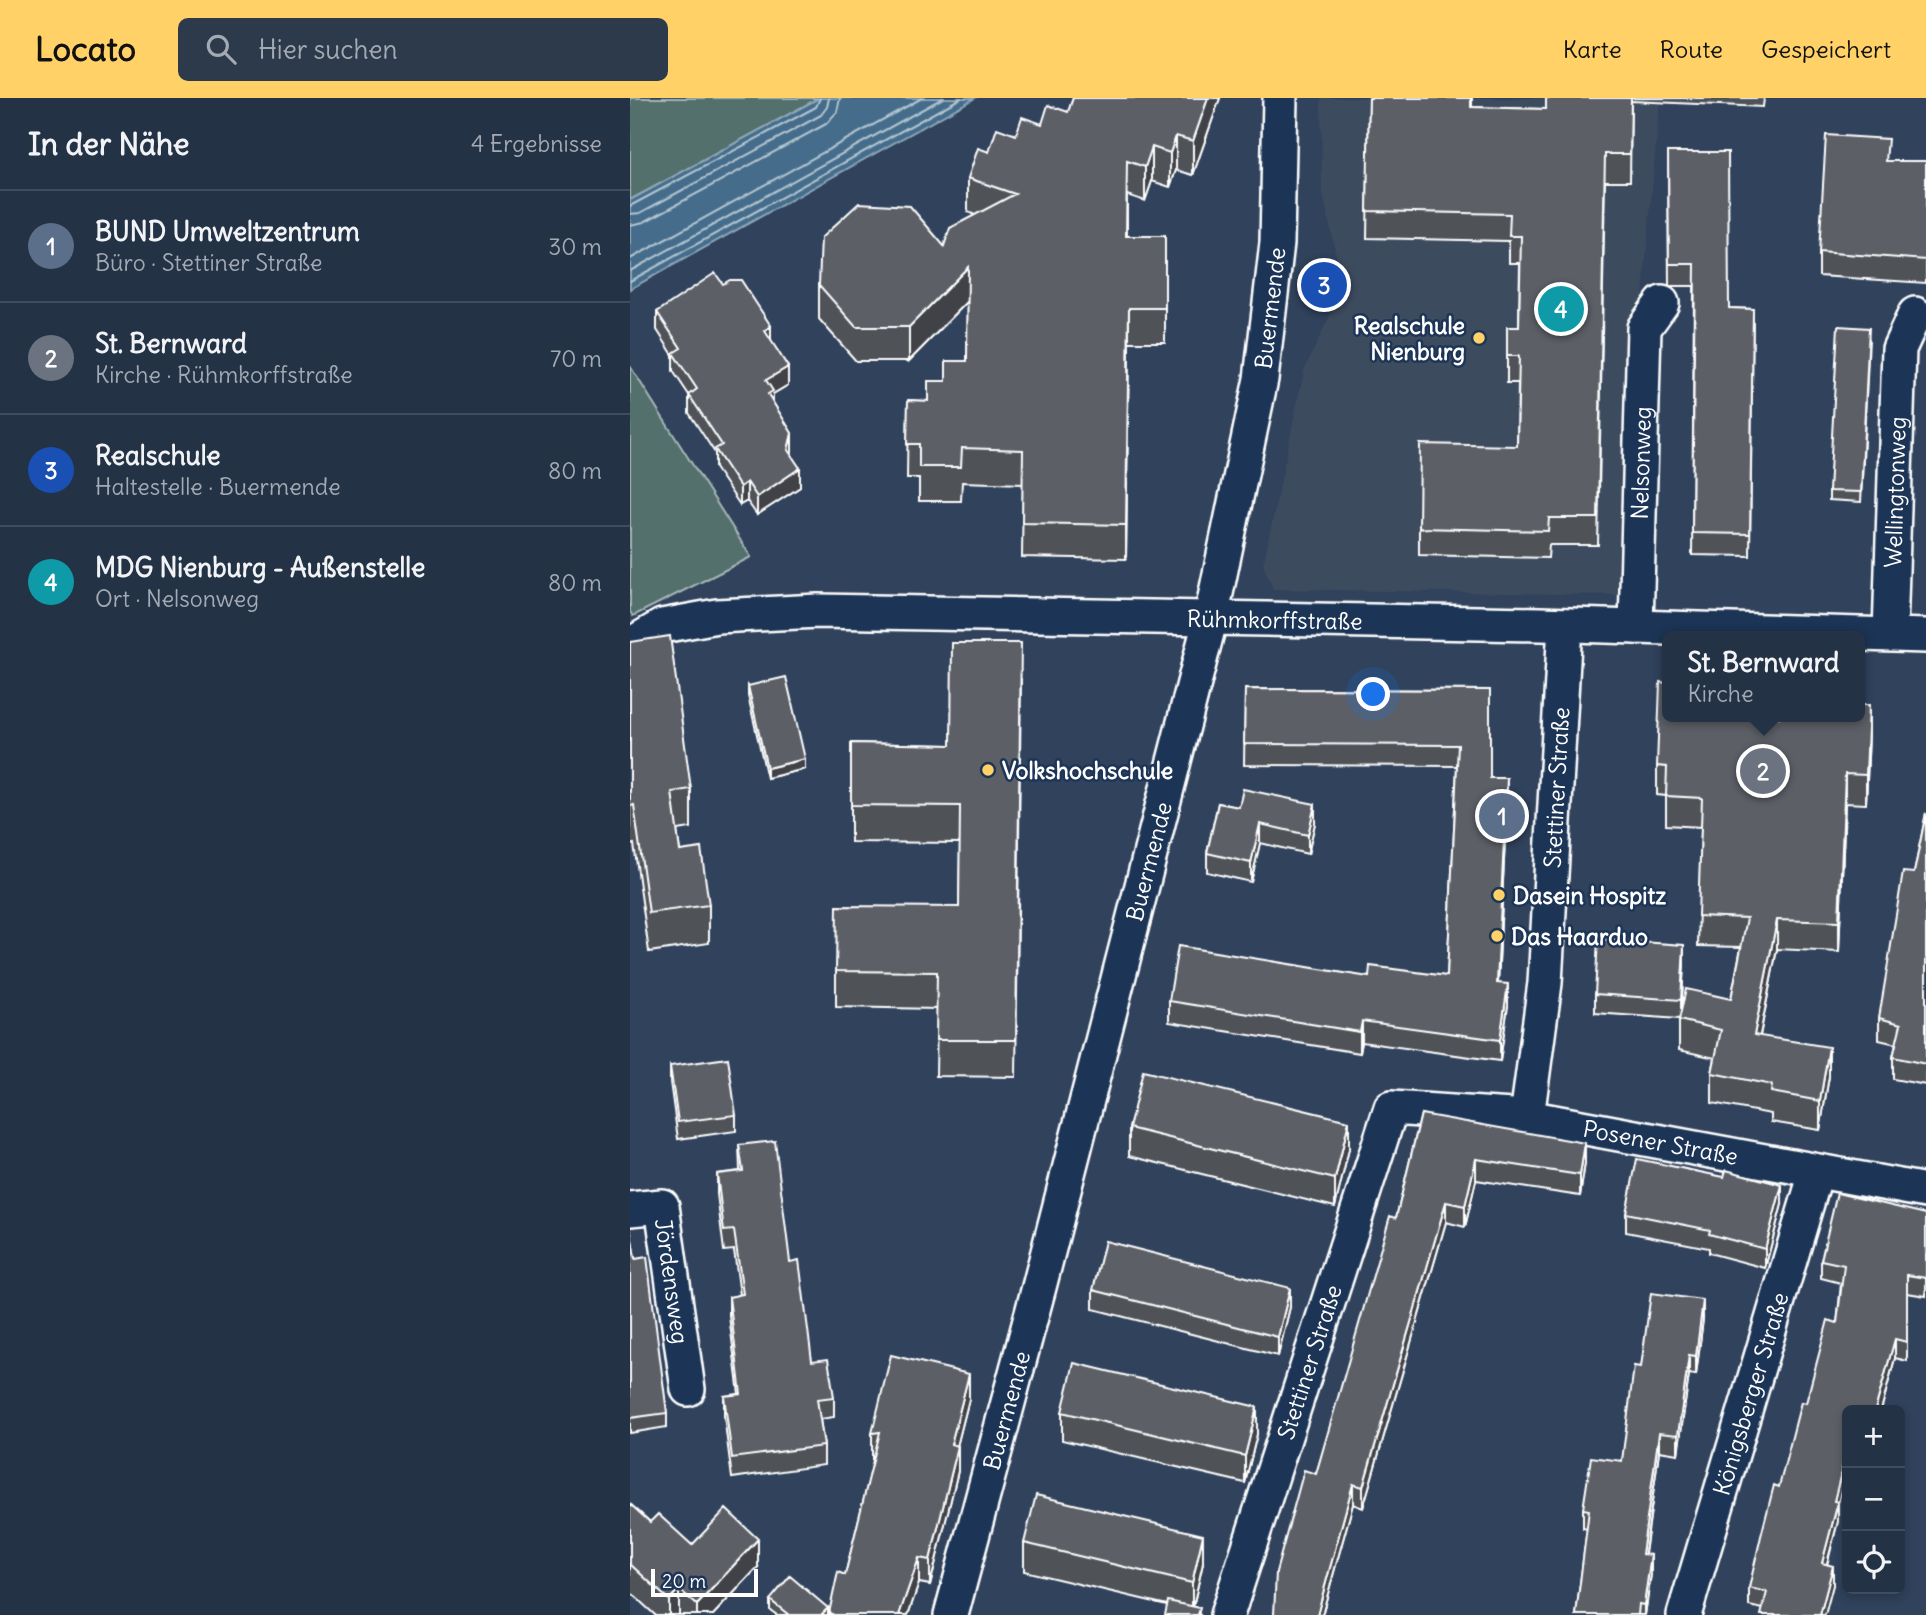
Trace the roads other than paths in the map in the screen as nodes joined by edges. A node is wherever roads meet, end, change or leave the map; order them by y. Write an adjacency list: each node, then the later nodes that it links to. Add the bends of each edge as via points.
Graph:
1 (1280, 98): 4 (street, Buermende, via 1277,243 1261,379)
2 (1662, 303): 6 (street, Nelsonweg, via 1644,328)
3 (1915, 314): 9 (street, Wellingtonweg, via 1899,349)
4 (1211, 617): 5 (street, Rühmkorffstraße); 11 (street, Rühmkorffstraße, via 828,611 717,615 662,626); 18 (street, Buermende)
5 (1564, 625): 6 (street, Rühmkorffstraße); 13 (street, Stettiner Straße, via 1545,983)
6 (1636, 627): 7 (street, Rühmkorffstraße)
7 (1781, 631)
8 (1865, 633): 9 (street, Rühmkorffstraße)
9 (1890, 634): 10 (street, Rühmkorffstraße)
10 (1926, 636)
11 (630, 645)
12 (1391, 1108): 13 (street, Posener Straße); 19 (street, Stettiner Straße)
13 (1527, 1117): 14 (street, Posener Straße)
14 (1816, 1173): 15 (street, Posener Straße); 20 (street, Königsberger Straße)
15 (1926, 1191)
16 (630, 1209): 17 (street, Jördensweg, via 662,1206)
17 (688, 1389)
18 (951, 1615)
19 (1227, 1615)
20 (1684, 1615)

